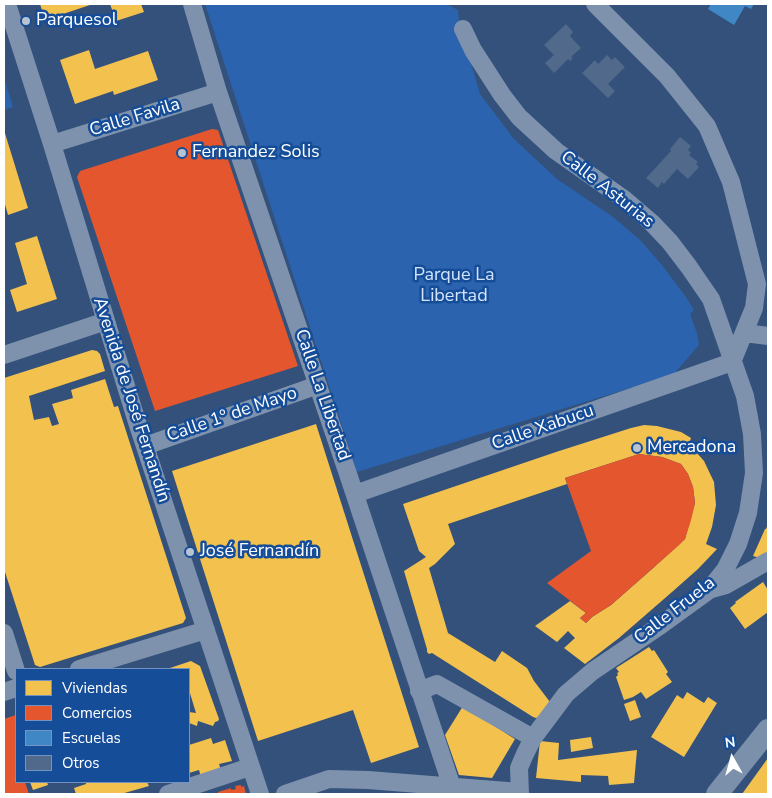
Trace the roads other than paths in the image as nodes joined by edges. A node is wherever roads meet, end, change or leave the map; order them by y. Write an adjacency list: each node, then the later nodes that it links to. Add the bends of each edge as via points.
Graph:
1 (7, 4): 6 (street, Avenida de José Fernandín)
2 (192, 4): 5 (street, Calle La Libertad)
3 (595, 4): 8 (street, via 667,76 707,126 731,182 757,284 754,308)
4 (463, 29): 11 (street, Calle Asturias, via 478,58 519,117 556,151 624,199 670,242 711,299)
5 (218, 92): 6 (street, Calle Favila); 12 (street, Calle La Libertad)
6 (52, 144): 7 (street, Avenida de José Fernandín)
7 (106, 321): 10 (street); 13 (street, Avenida de José Fernandín)
8 (745, 333): 9 (street); 11 (street)
9 (768, 336)
10 (4, 354)
11 (732, 362): 14 (street, Calle Xabucu); 16 (street, Calle Fruela, via 747,406 754,473 748,513 738,544 725,570)
12 (318, 386): 13 (street, Calle 1º de Mayo); 14 (street, Calle La Libertad)
13 (145, 446): 17 (street, Avenida de José Fernandín)
14 (355, 494): 21 (street, Calle La Libertad)
15 (768, 561): 16 (street, via 726,586)
16 (708, 591): 23 (street, Calle Fruela, via 593,671 566,694)
17 (206, 630): 20 (street); 24 (street, Avenida de José Fernandín)
18 (4, 633): 19 (street)
19 (15, 668)
20 (82, 668)
21 (420, 690): 23 (street, via 437,684); 25 (street, Calle La Libertad)
22 (768, 730): 30 (main road)
23 (533, 738): 26 (street, Calle Fruela, via 519,768)
24 (250, 767): 27 (street); 28 (street, Avenida de José Fernandín)
25 (452, 787): 26 (street); 29 (street, via 329,780)
26 (520, 793)
27 (168, 794)
28 (260, 794)
29 (285, 794)
30 (717, 794)

